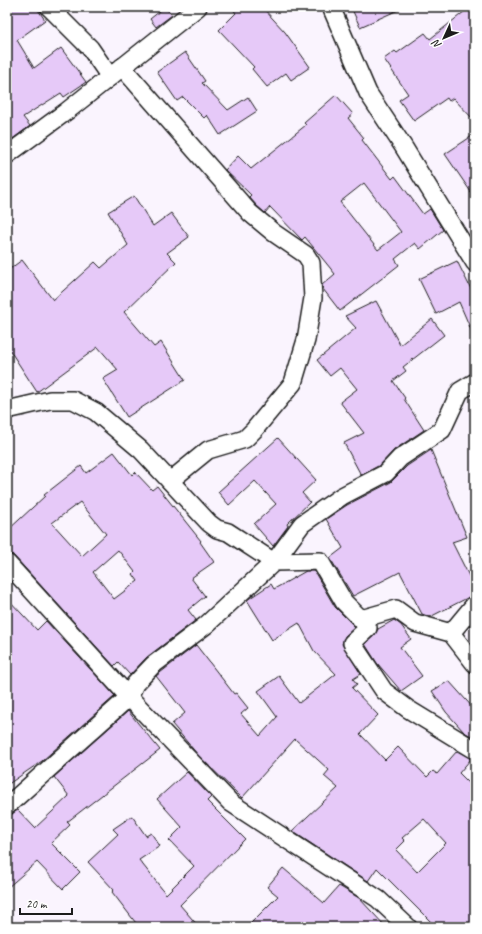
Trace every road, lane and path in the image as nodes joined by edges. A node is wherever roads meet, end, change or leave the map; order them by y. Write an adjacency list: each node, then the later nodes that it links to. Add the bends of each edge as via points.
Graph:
1 (49, 7): 4 (street)
2 (198, 7): 4 (street)
3 (331, 7): 6 (street, via 368,94)
4 (116, 72): 5 (street); 9 (street, via 250,213 306,255 311,263 313,298 306,340 293,383 245,439 208,450)
5 (7, 155)
6 (475, 263)
7 (475, 382): 10 (street, via 460,390 442,430 400,458 386,473 342,496 302,524)
8 (7, 410): 9 (street, via 50,400 73,400 96,412 141,450)
9 (170, 481): 10 (street, via 209,523 228,532)
10 (274, 562): 13 (street, via 320,561 344,602); 16 (street, via 206,625 153,665 135,684)
11 (7, 563): 16 (street)
12 (475, 604): 14 (street)
13 (361, 619): 14 (street, via 396,609 415,623); 17 (street, via 368,628 352,643 384,691 408,709)
14 (451, 633): 15 (street)
15 (475, 664)
16 (129, 697): 18 (street); 19 (street, via 231,803 378,899)
17 (475, 750)
18 (7, 806)
19 (408, 927)

